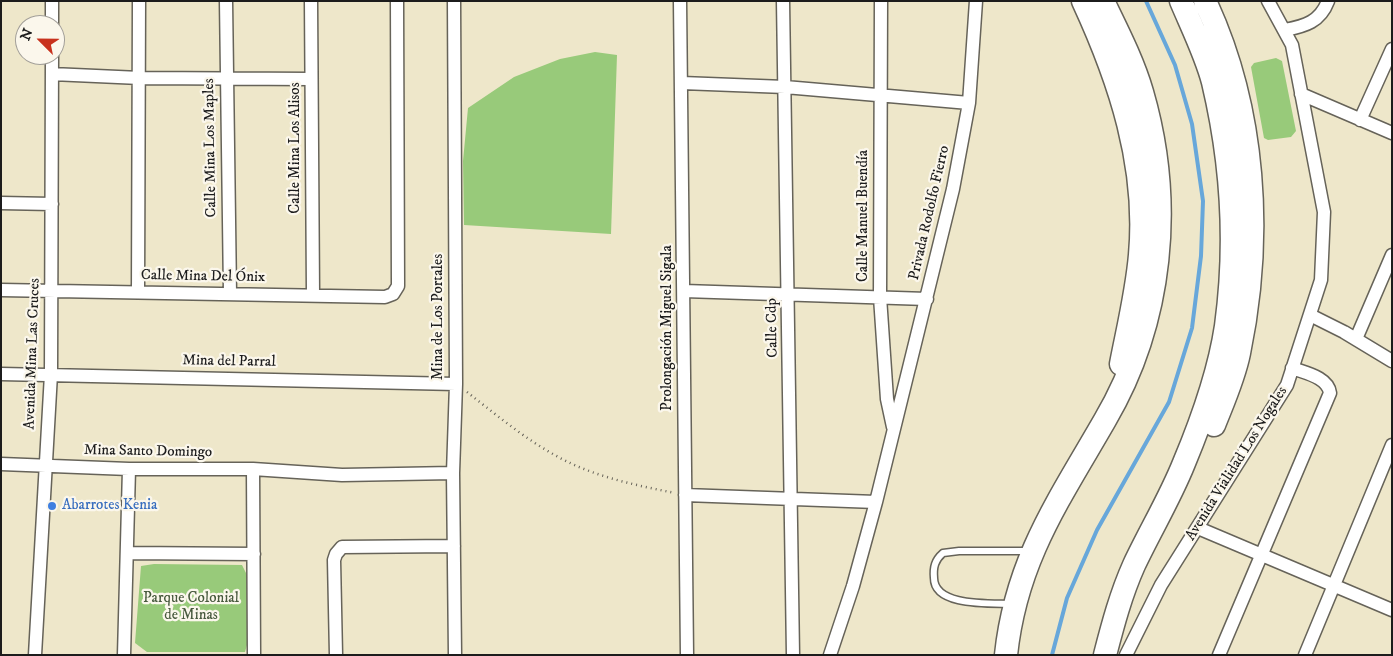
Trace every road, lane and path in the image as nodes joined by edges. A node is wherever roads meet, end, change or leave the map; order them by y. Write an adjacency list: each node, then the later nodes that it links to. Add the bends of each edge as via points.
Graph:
1 (52, 1): 17 (street)
2 (139, 1): 23 (street)
3 (226, 1): 22 (street, Calle Mina Los Maples)
4 (311, 1): 24 (street, Calle Mina Los Alisos)
5 (397, 1): 40 (street, Calle Mina Del Ónix, via 398,286 393,294 386,297)
6 (454, 1): 50 (street, Mina de Los Portales)
7 (680, 1): 25 (street, Prolongación Miguel Sigala)
8 (783, 1): 26 (street, Calle Cdp)
9 (881, 1): 28 (street, Calle Manuel Buendía)
10 (976, 1): 29 (street, Privada Rodolfo Fierro)
11 (1083, 1): 51 (highway, via 1124,102 1139,174 1140,255)
12 (1103, 1): 51 (highway, via 1141,90 1155,147 1160,197 1159,253 1147,323 1126,381)
13 (1181, 1): 56 (highway, via 1212,80 1231,200 1232,260 1226,327 1210,393)
14 (1205, 1): 56 (highway, via 1232,74 1243,122 1253,222 1239,355 1202,448)
15 (1268, 1): 18 (street, Avenida Vialidad Los Nogales)
16 (1328, 1): 18 (street, via 1309,25)
17 (52, 15)
18 (1285, 30): 27 (street, Avenida Vialidad Los Nogales, via 1292,46)
19 (1392, 49): 30 (street)
20 (52, 65): 21 (street, Avenida Mina Las Cruces)
21 (52, 74): 23 (street); 33 (street, Avenida Mina Las Cruces)
22 (226, 77): 23 (street); 24 (street); 39 (street, Calle Mina Los Maples)
23 (140, 78): 38 (street)
24 (311, 78): 40 (street, Calle Mina Los Alisos)
25 (682, 83): 26 (street); 37 (street, Prolongación Miguel Sigala)
26 (785, 87): 28 (street); 41 (street, Calle Cdp)
27 (1301, 94): 30 (street); 44 (street, Avenida Vialidad Los Nogales, via 1324,212 1321,280)
28 (881, 96): 29 (street); 42 (street, Calle Manuel Buendía)
29 (969, 103): 43 (street, Privada Rodolfo Fierro, via 963,145)
30 (1360, 120): 31 (street)
31 (1392, 133)
32 (1, 203): 33 (street)
33 (52, 204): 36 (street, Avenida Mina Las Cruces)
34 (1392, 255): 45 (street)
35 (1, 290): 36 (street, Calle Mina Del Ónix)
36 (52, 291): 38 (street, Calle Mina Del Ónix); 49 (street, Avenida Mina Las Cruces)
37 (684, 291): 41 (street); 60 (street, Prolongación Miguel Sigala)
38 (138, 292): 39 (street, Calle Mina Del Ónix)
39 (230, 293): 40 (street, Calle Mina Del Ónix)
40 (313, 294)
41 (789, 295): 42 (street); 61 (street, Calle Cdp)
42 (880, 297): 43 (street); 52 (street, Calle Manuel Buendía, via 887,399)
43 (927, 299): 52 (street, Privada Rodolfo Fierro)
44 (1310, 316): 45 (street); 47 (street, Avenida Vialidad Los Nogales)
45 (1356, 340): 46 (street)
46 (1392, 361)
47 (1292, 368): 63 (street, Avenida Vialidad Los Nogales, via 1287,385); 68 (street, via 1325,381 1330,393)
48 (1, 374): 49 (street, Mina del Parral)
49 (51, 374): 50 (street, Mina del Parral); 55 (street, Avenida Mina Las Cruces)
50 (456, 384): 59 (street, Mina de Los Portales); 60 (path, via 523,435 568,462 635,485)
51 (1112, 408): 65 (highway)
52 (894, 429): 62 (street, Privada Rodolfo Fierro)
53 (1392, 445): 69 (street)
54 (1, 464): 55 (street, Mina Santo Domingo)
55 (44, 465): 58 (street, Mina Santo Domingo); 72 (street, Avenida Mina Las Cruces)
56 (1184, 465): 81 (highway, via 1134,566 1115,613)
57 (253, 469): 58 (street, Mina Santo Domingo); 59 (street, Mina Santo Domingo, via 342,475); 67 (street)
58 (129, 470): 66 (street)
59 (453, 473): 64 (street, Mina de Los Portales)
60 (686, 495): 61 (street); 77 (street, Prolongación Miguel Sigala)
61 (791, 499): 62 (street); 78 (street, Calle Cdp)
62 (876, 502): 79 (street, Privada Rodolfo Fierro)
63 (1198, 528): 68 (street); 82 (street, Avenida Vialidad Los Nogales, via 1161,584)
64 (454, 546): 75 (street, via 342,547 334,560); 76 (street, Mina de Los Portales)
65 (1032, 550): 70 (highway); 70 (lane, via 942,553 935,563 934,583 946,598)
66 (128, 553): 67 (street); 73 (street)
67 (254, 554): 74 (street)
68 (1262, 555): 69 (street); 83 (street)
69 (1334, 586): 71 (street); 84 (street)
70 (1015, 605): 80 (highway)
71 (1392, 610)
72 (35, 655)
73 (124, 655)
74 (254, 655)
75 (336, 655)
76 (455, 655)
77 (687, 655)
78 (793, 655)
79 (830, 655)
80 (1006, 655)
81 (1105, 655)
82 (1126, 655)
83 (1219, 655)
84 (1305, 655)

